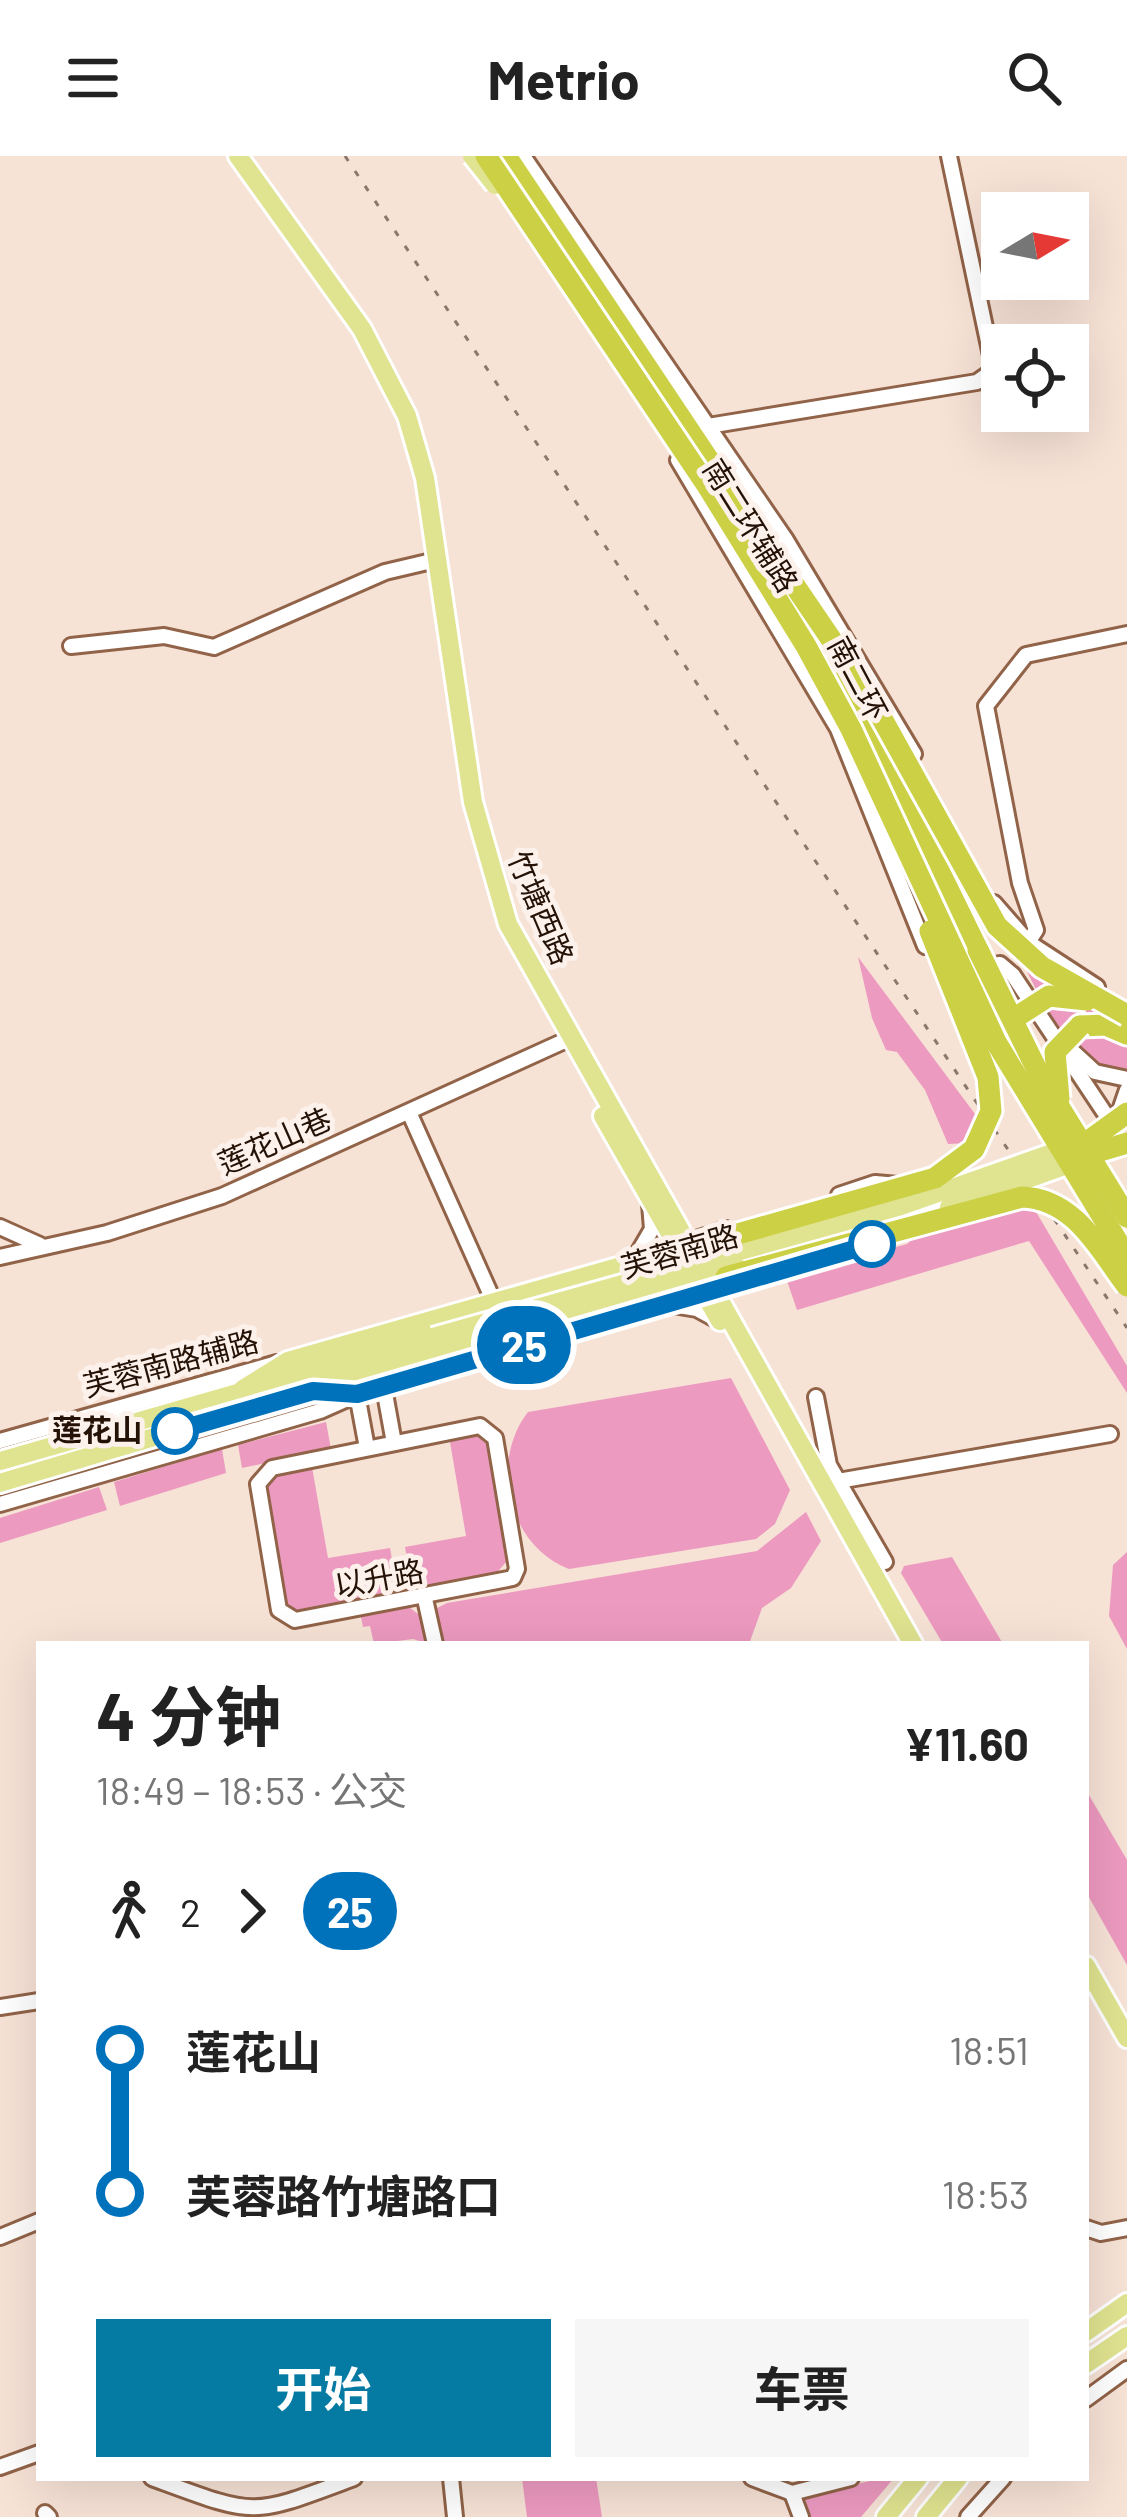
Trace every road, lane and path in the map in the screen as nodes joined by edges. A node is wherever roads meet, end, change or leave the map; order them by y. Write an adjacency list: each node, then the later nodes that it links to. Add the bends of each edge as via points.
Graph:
1 (228, 156): 10 (main road, 竹塘西路, via 380,376 411,452)
2 (238, 156): 10 (main road, 竹塘西路, via 388,372 418,448)
3 (474, 156): 8 (main road, bridge); 25 (street, 南二环辅路, via 640,400 806,670 869,797 927,951 957,974 993,964 1007,969)
4 (486, 156): 8 (highway, 南二环, bridge)
5 (506, 156): 8 (highway, 南二环)
6 (521, 156): 8 (main road); 9 (street, 南二环辅路)
7 (949, 156): 9 (street, via 994,370 977,382)
8 (566, 259): 11 (highway, 南二环); 14 (highway, 南二环, bridge, via 764,576)
9 (708, 426): 15 (street, 南二环辅路, via 830,607)
10 (433, 561): 13 (street, via 386,572 214,647 164,636); 19 (main road, 竹塘西路, via 478,862 502,928); 35 (main road, 竹塘西路, via 494,888)
11 (795, 586): 17 (highway, bridge, via 868,695 997,926 1042,967); 24 (highway, 南二环, bridge)
12 (1127, 634): 16 (street, via 1026,655 986,706 1036,930)
13 (70, 646)
14 (881, 795): 20 (highway, 南二环, bridge); 35 (highway, bridge, via 988,1077 988,1124 963,1161 935,1178)
15 (988, 893): 16 (street); 21 (street, 南二环辅路, via 1029,988 1073,1054 1095,1072)
16 (1028, 942): 17 (street)
17 (1124, 1009): 20 (highway, bridge, via 1058,995 1035,1002 1012,1035)
18 (1127, 1034): 24 (highway, bridge, via 1093,1023 1060,1043 1053,1064)
19 (562, 1042): 23 (street, 莲花山巷); 29 (main road, 竹塘西路)
20 (1017, 1079): 33 (highway, 南二环, bridge)
21 (1127, 1079)
22 (1127, 1090): 25 (street)
23 (409, 1112): 34 (street, 莲花山巷, via 185,1210); 40 (street)
24 (1065, 1117): 28 (highway, 南二环, bridge)
25 (1124, 1134): 26 (highway, bridge)
26 (1098, 1144): 43 (main road, 芙蓉南路, bridge, via 916,1217)
27 (1005, 1180): 30 (street)
28 (1109, 1189): 31 (highway, bridge); 33 (highway, 南二环, bridge)
29 (647, 1193): 35 (main road, 竹塘西路); 37 (street, via 652,1229)
30 (938, 1203): 35 (street, via 733,1258); 35 (street, via 875,1183); 38 (street, via 735,1263)
31 (1127, 1207)
32 (0, 1227): 34 (street)
33 (1123, 1239)
34 (40, 1245): 36 (street, 莲花山巷)
35 (689, 1247): 37 (main road); 38 (main road, 竹塘西路)
36 (0, 1258)
37 (632, 1261): 40 (main road)
38 (712, 1285): 39 (highway, bridge, via 1022,1197 1076,1218); 41 (main road); 42 (main road, 竹塘西路)
39 (1127, 1286)
40 (494, 1302): 44 (main road)
41 (656, 1306): 42 (street, via 688,1306); 45 (main road)
42 (728, 1322): 61 (main road, 竹塘西路); 62 (main road, 竹塘西路)
43 (435, 1345): 45 (main road, 芙蓉南路); 47 (main road, 芙蓉南路)
44 (288, 1360): 47 (main road); 52 (street, 芙蓉南路辅路)
45 (382, 1378): 46 (main road); 51 (street)
46 (356, 1386): 53 (street); 56 (main road, via 313,1391); 57 (street, via 320,1411)
47 (243, 1389): 50 (main road, 芙蓉南路)
48 (816, 1397): 55 (street)
49 (1110, 1434): 55 (street)
50 (71, 1440): 52 (street); 54 (main road, 芙蓉南路)
51 (394, 1442): 53 (street, 以升路); 59 (street, 以升路, via 480,1426 495,1438 517,1569 513,1578)
52 (0, 1444)
53 (367, 1448): 59 (street, 以升路, via 262,1474 279,1610 295,1620)
54 (0, 1461)
55 (838, 1481): 58 (street)
56 (0, 1483)
57 (0, 1504)
58 (885, 1562)
59 (425, 1598): 60 (street)
60 (434, 1641)
61 (900, 1641)
62 (911, 1641)
63 (1089, 1953): 67 (main road)
64 (1089, 1971): 68 (main road)
65 (36, 2001): 66 (street)
66 (0, 2007)
67 (1127, 2020)
68 (1127, 2038)
69 (36, 2222): 72 (street)
70 (1127, 2228): 71 (street)
71 (1089, 2229)
72 (0, 2237)
73 (1127, 2302): 74 (main road)
74 (1089, 2330)
75 (1127, 2336): 76 (main road)
76 (1089, 2362)
77 (1127, 2369): 78 (street)
78 (1089, 2397)
79 (36, 2454): 80 (street)
80 (0, 2467)
81 (159, 2481): 82 (street, via 261,2517)
82 (347, 2481)
83 (452, 2481): 90 (street)
84 (760, 2481): 89 (street)
85 (840, 2481): 89 (street)
86 (916, 2481): 92 (main road)
87 (956, 2481): 93 (main road)
88 (1000, 2481): 94 (street)
89 (792, 2494): 91 (street)
90 (454, 2517)
91 (800, 2517)
92 (886, 2517)
93 (926, 2517)
94 (968, 2517)

